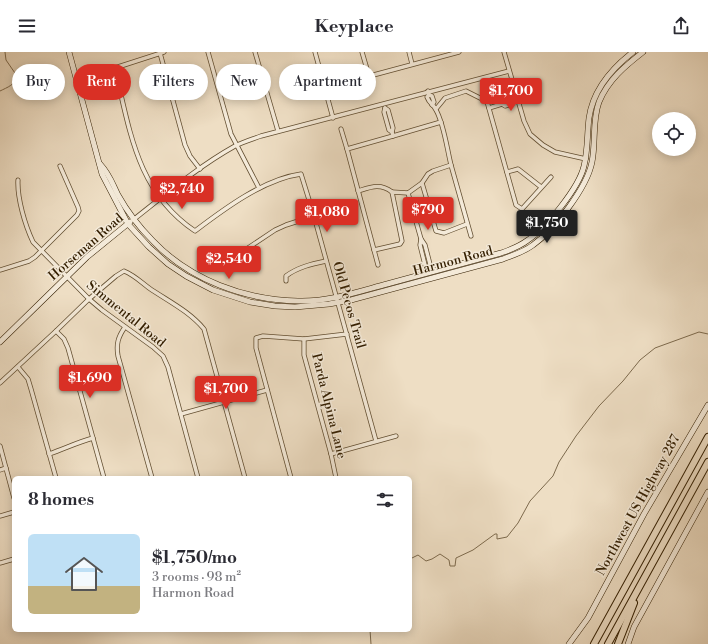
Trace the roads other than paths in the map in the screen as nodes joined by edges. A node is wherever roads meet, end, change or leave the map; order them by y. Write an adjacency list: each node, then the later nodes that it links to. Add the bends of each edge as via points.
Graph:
1 (69, 52): 33 (street)
2 (208, 52): 30 (street, via 230,134)
3 (255, 52): 28 (street)
4 (315, 52): 13 (street)
5 (362, 52): 14 (street)
6 (409, 52): 15 (street)
7 (458, 52): 15 (street)
8 (504, 52): 16 (street)
9 (633, 52): 32 (street, Harmon Road, via 606,77 593,101)
10 (643, 52): 62 (street, Harmon Road, via 615,76 599,102 592,161 584,186 547,233 533,245 503,260)
11 (162, 53): 12 (street); 36 (street, via 186,145 190,156)
12 (130, 64)
13 (318, 64)
14 (366, 64)
15 (412, 64): 17 (street)
16 (509, 70): 18 (street, Horseman Road); 21 (street)
17 (376, 74)
18 (428, 93): 22 (street, Horseman Road); 24 (street, via 429,104)
19 (122, 100): 46 (street, via 132,142 143,171)
20 (328, 100): 25 (street)
21 (516, 100): 23 (street, via 512,104); 32 (street, via 530,134 542,145 555,152)
22 (384, 103): 25 (street, Horseman Road); 29 (street, via 390,116)
23 (489, 108): 24 (street, via 486,101 466,91 445,98); 37 (street)
24 (436, 109): 26 (street)
25 (333, 118): 28 (street, Horseman Road)
26 (441, 122): 29 (street); 34 (street)
27 (341, 129): 31 (street)
28 (278, 131): 30 (street, Horseman Road)
29 (392, 134): 31 (street)
30 (236, 145): 36 (street, Horseman Road); 42 (street)
31 (347, 149): 43 (street)
32 (586, 159): 58 (street, Harmon Road, via 572,193 539,232 528,240 501,253)
33 (100, 164): 48 (street, via 109,174); 49 (street, via 102,174)
34 (451, 165): 40 (street, via 428,174); 50 (street)
35 (60, 166): 53 (street, via 78,211)
36 (200, 169): 46 (street, Horseman Road)
37 (507, 172): 41 (street, via 518,169); 41 (street, via 516,205 522,209)
38 (551, 177): 41 (street)
39 (18, 180): 53 (street, Simmental Road, via 17,191 30,234)
40 (422, 184): 45 (street); 50 (street, via 436,231 444,233)
41 (542, 187)
42 (258, 188): 46 (street, via 195,231); 47 (street, Old Pecos Trail, via 301,174)
43 (358, 191): 44 (street, via 379,186); 52 (street)
44 (392, 192): 45 (street); 52 (street, via 402,241 400,244)
45 (408, 193): 58 (street, via 421,240 425,245)
46 (161, 199): 48 (street, Horseman Road)
47 (314, 216): 54 (street, Old Pecos Trail); 56 (street, via 275,230 233,258)
48 (133, 220): 49 (street, Horseman Road); 62 (street, via 172,258 200,276 229,289 252,296 286,300)
49 (128, 224): 59 (street, Horseman Road); 62 (street, via 168,264 213,290 250,302 275,306)
50 (467, 224): 51 (street)
51 (470, 236)
52 (374, 250): 55 (street)
53 (41, 251): 57 (street, via 29,261); 59 (street, Simmental Road)
54 (326, 261): 60 (street, via 294,271 286,276); 62 (street, Old Pecos Trail)
55 (378, 265)
56 (229, 267)
57 (0, 270)
58 (429, 272): 62 (street, Harmon Road)
59 (67, 276): 61 (street, Simmental Road); 67 (street, Horseman Road)
60 (286, 281)
61 (89, 299): 63 (street, Simmental Road); 64 (street); 71 (street, via 124,271 196,320 204,329)
62 (337, 300): 65 (street, Old Pecos Trail)
63 (125, 327): 73 (street, Simmental Road, via 163,356); 86 (street, via 116,345)
64 (56, 331): 68 (street); 76 (street, via 68,348)
65 (347, 334): 66 (street); 77 (street, Old Pecos Trail)
66 (304, 339): 70 (street, via 263,336 256,338 256,348); 80 (street, Parda Alpina Lane, via 304,354)
67 (0, 342)
68 (18, 367): 69 (street); 79 (street, via 28,379)
69 (0, 383)
70 (267, 390): 71 (street); 89 (street)
71 (224, 402): 73 (street); 88 (street)
72 (708, 405): 98 (street, Northwest US Highway 287, via 644,514 588,618)
73 (181, 414): 87 (street, Simmental Road)
74 (396, 436): 77 (street)
75 (708, 437): 99 (highway)
76 (93, 438): 79 (street); 85 (street)
77 (376, 441): 80 (street)
78 (0, 446): 82 (street)
79 (49, 454): 84 (street)
80 (331, 454): 90 (street, Parda Alpina Lane)
81 (708, 462): 97 (highway)
82 (6, 468): 83 (street); 91 (street)
83 (0, 470)
84 (55, 476)
85 (103, 476)
86 (151, 476)
87 (197, 476)
88 (244, 476)
89 (290, 476)
90 (336, 476)
91 (12, 490)
92 (708, 492): 102 (street, via 634,627)
93 (12, 513): 94 (street)
94 (0, 516)
95 (12, 560): 96 (street)
96 (0, 564)
97 (645, 578): 100 (highway); 101 (highway)
98 (569, 644)
99 (594, 644)
100 (608, 644)
101 (618, 644)
102 (628, 644)

